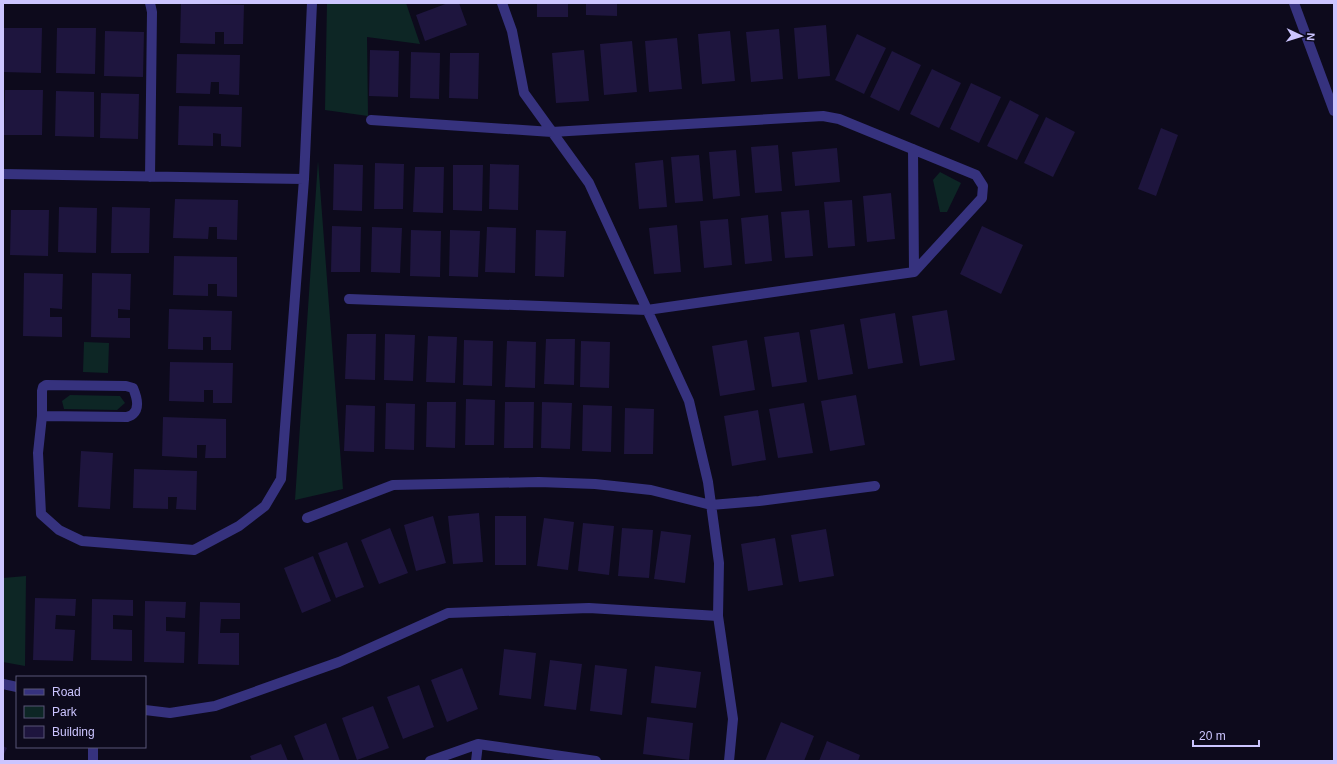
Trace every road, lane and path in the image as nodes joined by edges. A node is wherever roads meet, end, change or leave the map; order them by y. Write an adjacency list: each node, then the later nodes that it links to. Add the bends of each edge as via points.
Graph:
1 (150, 3): 10 (street)
2 (312, 3): 11 (street)
3 (502, 3): 7 (street, via 512,31 524,93)
4 (1294, 3): 5 (street)
5 (1334, 110)
6 (371, 120): 7 (street)
7 (552, 132): 8 (street, via 823,116 839,119); 14 (street, via 589,183)
8 (913, 150): 12 (street); 12 (street, via 976,175 983,186 982,198)
9 (3, 174): 10 (street)
10 (150, 176): 11 (street)
11 (304, 179): 15 (street, via 281,479 265,506 239,526 194,550 82,540 59,530 41,514 38,453)
12 (914, 272): 14 (street)
13 (349, 299): 14 (street)
14 (647, 310): 17 (street, via 689,401)
15 (42, 416): 15 (street, via 42,391 46,385 126,386 133,388 136,394 136,409 133,414 126,417)
16 (875, 486): 17 (street)
17 (711, 506): 18 (street, via 651,490 595,484 539,482 393,485); 19 (street, via 719,563)
18 (307, 518)
19 (718, 616): 22 (street, via 589,608 448,613 339,662 215,706 170,713); 29 (street, via 733,719)
20 (3, 684): 21 (street)
21 (16, 687)
22 (146, 710)
23 (478, 744): 26 (street); 27 (street); 28 (street)
24 (93, 748): 25 (street)
25 (93, 761)
26 (430, 761)
27 (476, 761)
28 (596, 761)
29 (729, 761)

